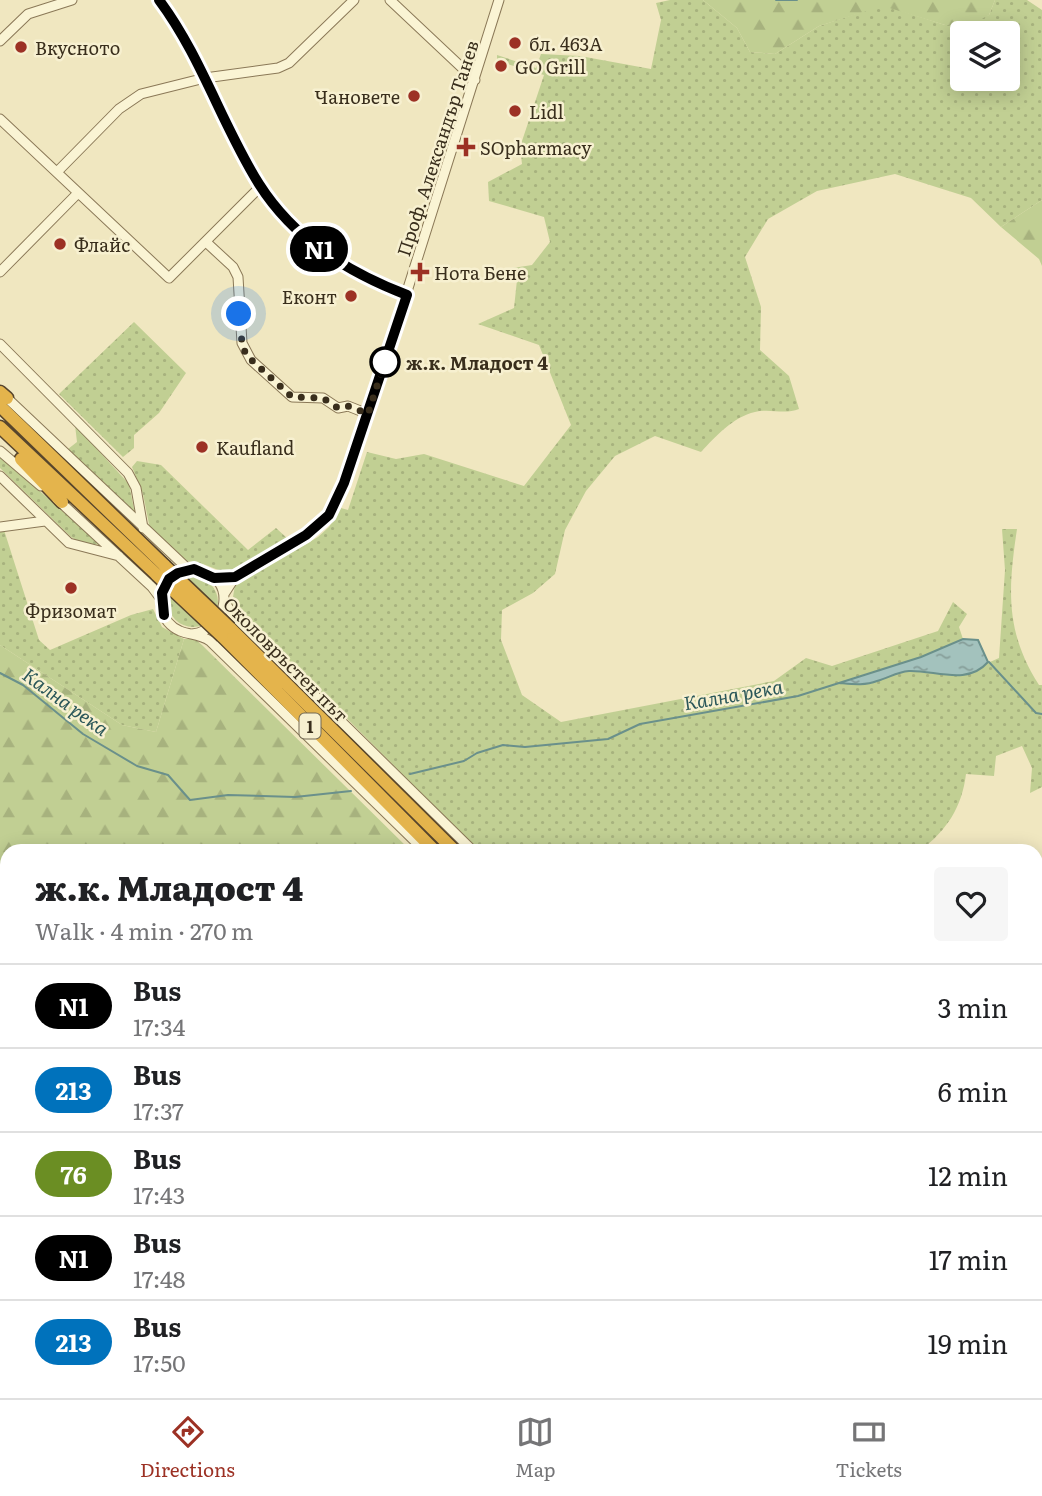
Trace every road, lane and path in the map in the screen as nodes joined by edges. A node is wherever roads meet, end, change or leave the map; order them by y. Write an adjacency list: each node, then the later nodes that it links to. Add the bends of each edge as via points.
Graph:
1 (159, 0): 7 (street)
2 (354, 0): 7 (street, via 289,63)
3 (390, 0): 8 (street)
4 (499, 0): 8 (street, Проф. Александър Танев)
5 (66, 1): 6 (street, via 28,14)
6 (0, 41)
7 (205, 78): 10 (street, via 131,99); 11 (street)
8 (475, 80): 15 (street, Проф. Александър Танев)
9 (0, 118): 10 (street)
10 (57, 172): 12 (street)
11 (260, 187): 13 (street); 15 (street, via 326,255)
12 (79, 193): 13 (street, via 167,278); 14 (street)
13 (206, 242): 18 (street, via 238,277 242,343 251,360 292,397 323,398 338,408 348,406)
14 (0, 272)
15 (407, 295): 18 (street, Проф. Александър Танев)
16 (0, 344): 26 (street, via 128,473 136,488)
17 (2, 399): 26 (street); 29 (highway, Околовръстен път / 1)
18 (368, 414): 30 (street, Проф. Александър Танев, via 329,515 306,535)
19 (0, 427): 29 (highway, Околовръстен път / 1)
20 (0, 435): 23 (highway)
21 (0, 450): 23 (street)
22 (0, 477): 24 (street)
23 (62, 502): 27 (street)
24 (45, 521): 25 (street); 27 (street, via 79,548)
25 (0, 527)
26 (143, 530): 28 (street)
27 (120, 557): 33 (street)
28 (188, 569): 31 (street); 33 (street, via 169,579)
29 (161, 571): 34 (highway, Околовръстен път / 1, bridge)
30 (235, 577): 31 (street, Проф. Александър Танев); 32 (street, Проф. Александър Танев)
31 (214, 578): 32 (street)
32 (225, 598): 35 (street, via 218,622); 39 (street, via 232,613)
33 (161, 599): 35 (street, via 167,620)
34 (226, 632): 37 (highway, Околовръстен път / 1); 38 (highway, Околовръстен път / 1)
35 (192, 634): 36 (street, Околовръстен път, via 210,641 349,779)
36 (423, 844)
37 (424, 844)
38 (448, 844)
39 (466, 844)

